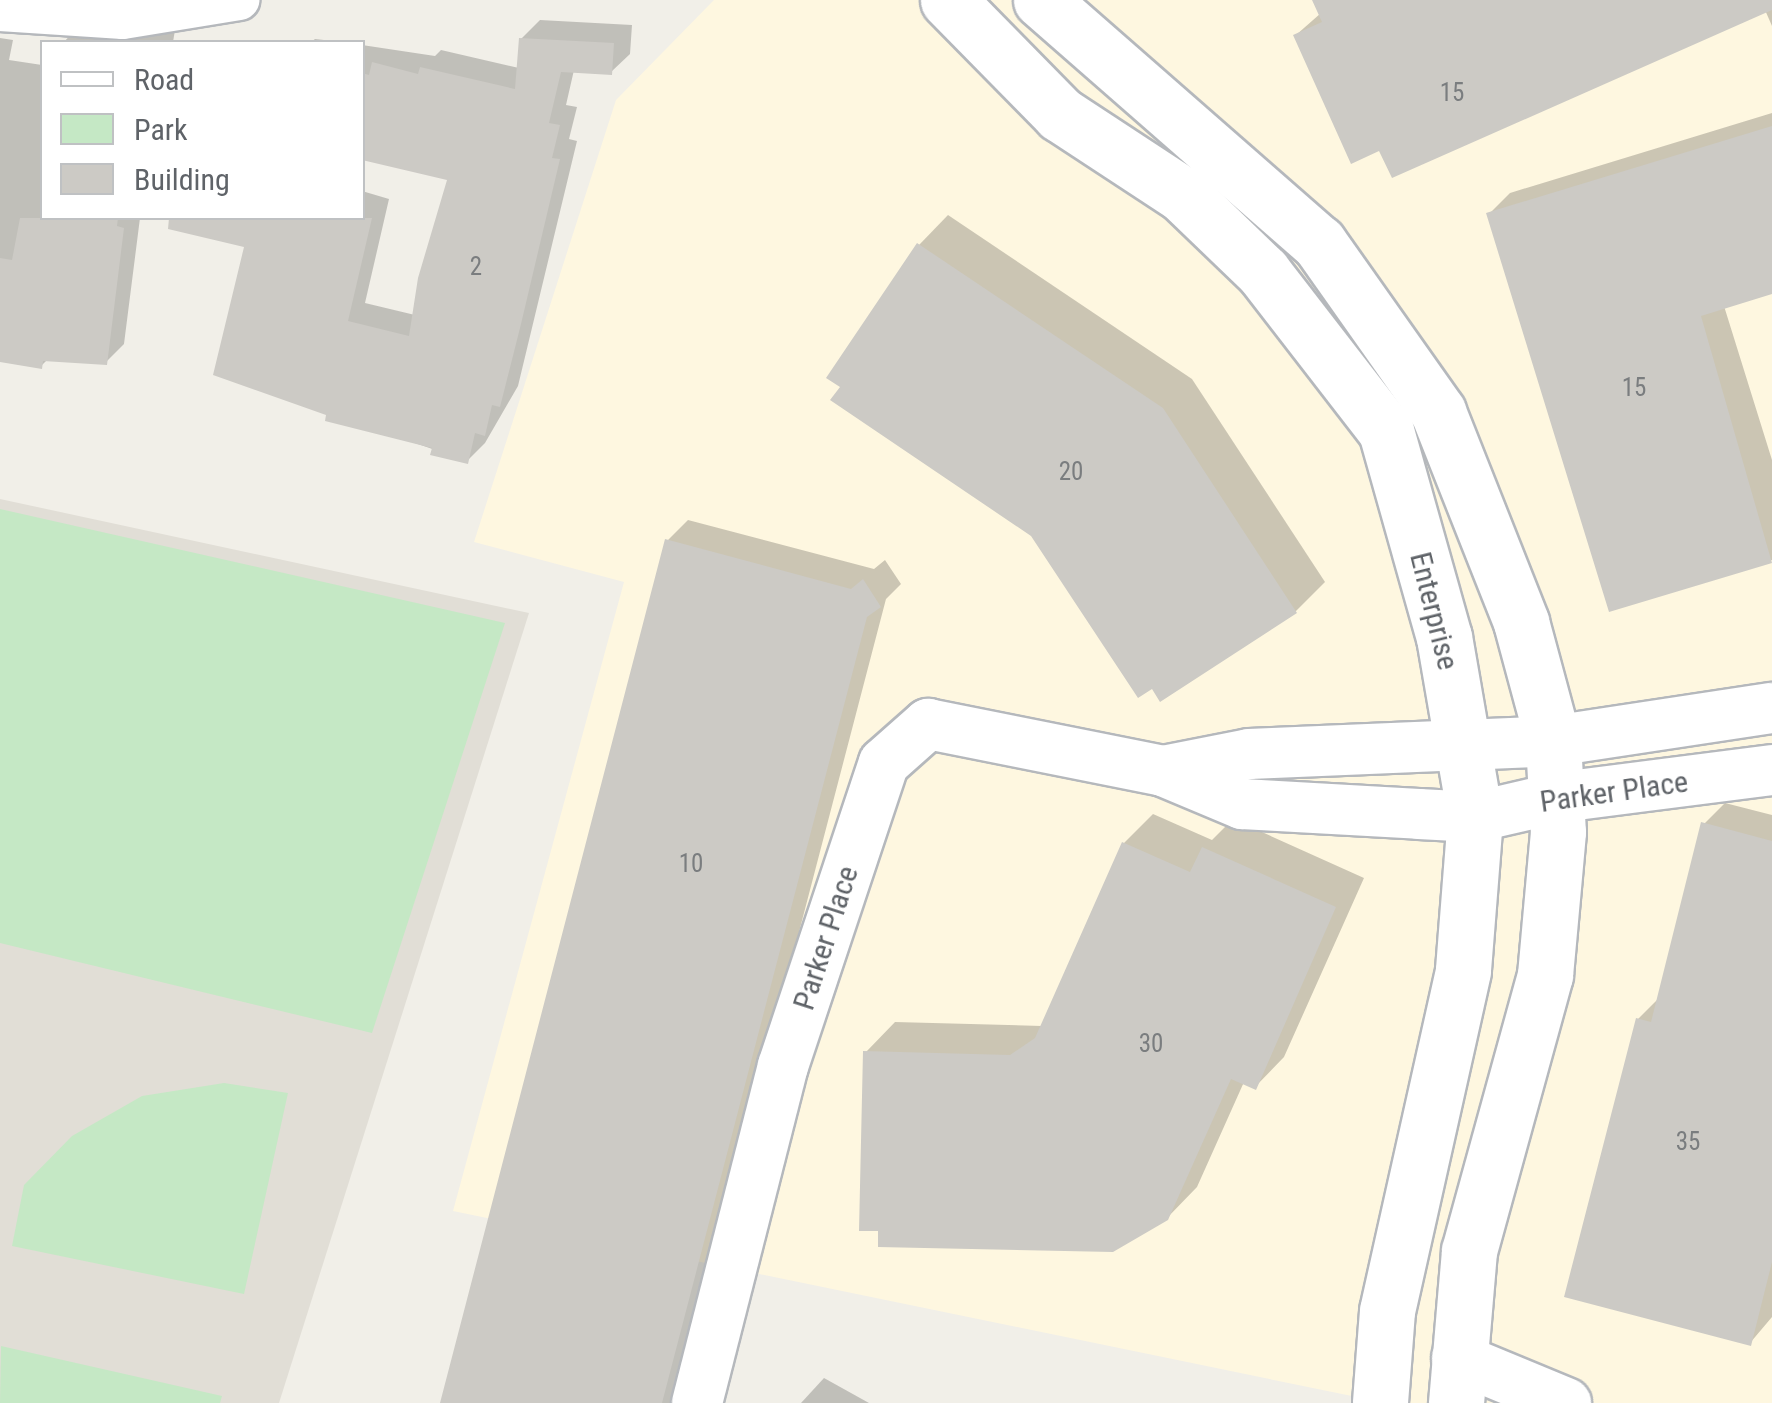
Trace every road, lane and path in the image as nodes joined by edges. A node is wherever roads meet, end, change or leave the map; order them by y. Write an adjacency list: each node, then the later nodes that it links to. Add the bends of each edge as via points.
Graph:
1 (240, 0): 4 (street, via 123,19)
2 (948, 0): 7 (main road, Enterprise, via 1060,114 1182,194 1263,272 1386,432 1444,638)
3 (1041, 0): 6 (main road, via 1319,242 1368,310 1438,412 1521,622)
4 (0, 11)
5 (1772, 708): 6 (street, Parker Place)
6 (1553, 741): 7 (street, Parker Place); 10 (main road)
7 (1463, 747): 9 (street, Parker Place, via 1248,754); 11 (main road, Enterprise)
8 (1772, 770): 10 (street, Parker Place)
9 (1163, 771): 11 (street, Parker Place, via 1242,804); 13 (street, Parker Place, via 928,724 884,762 783,1066)
10 (1561, 797): 11 (street, Parker Place); 12 (main road, via 1545,976 1469,1252)
11 (1475, 816): 14 (main road, Enterprise, via 1464,970 1387,1311)
12 (1457, 1380): 15 (street)
13 (697, 1403)
14 (1380, 1403)
15 (1566, 1403)

